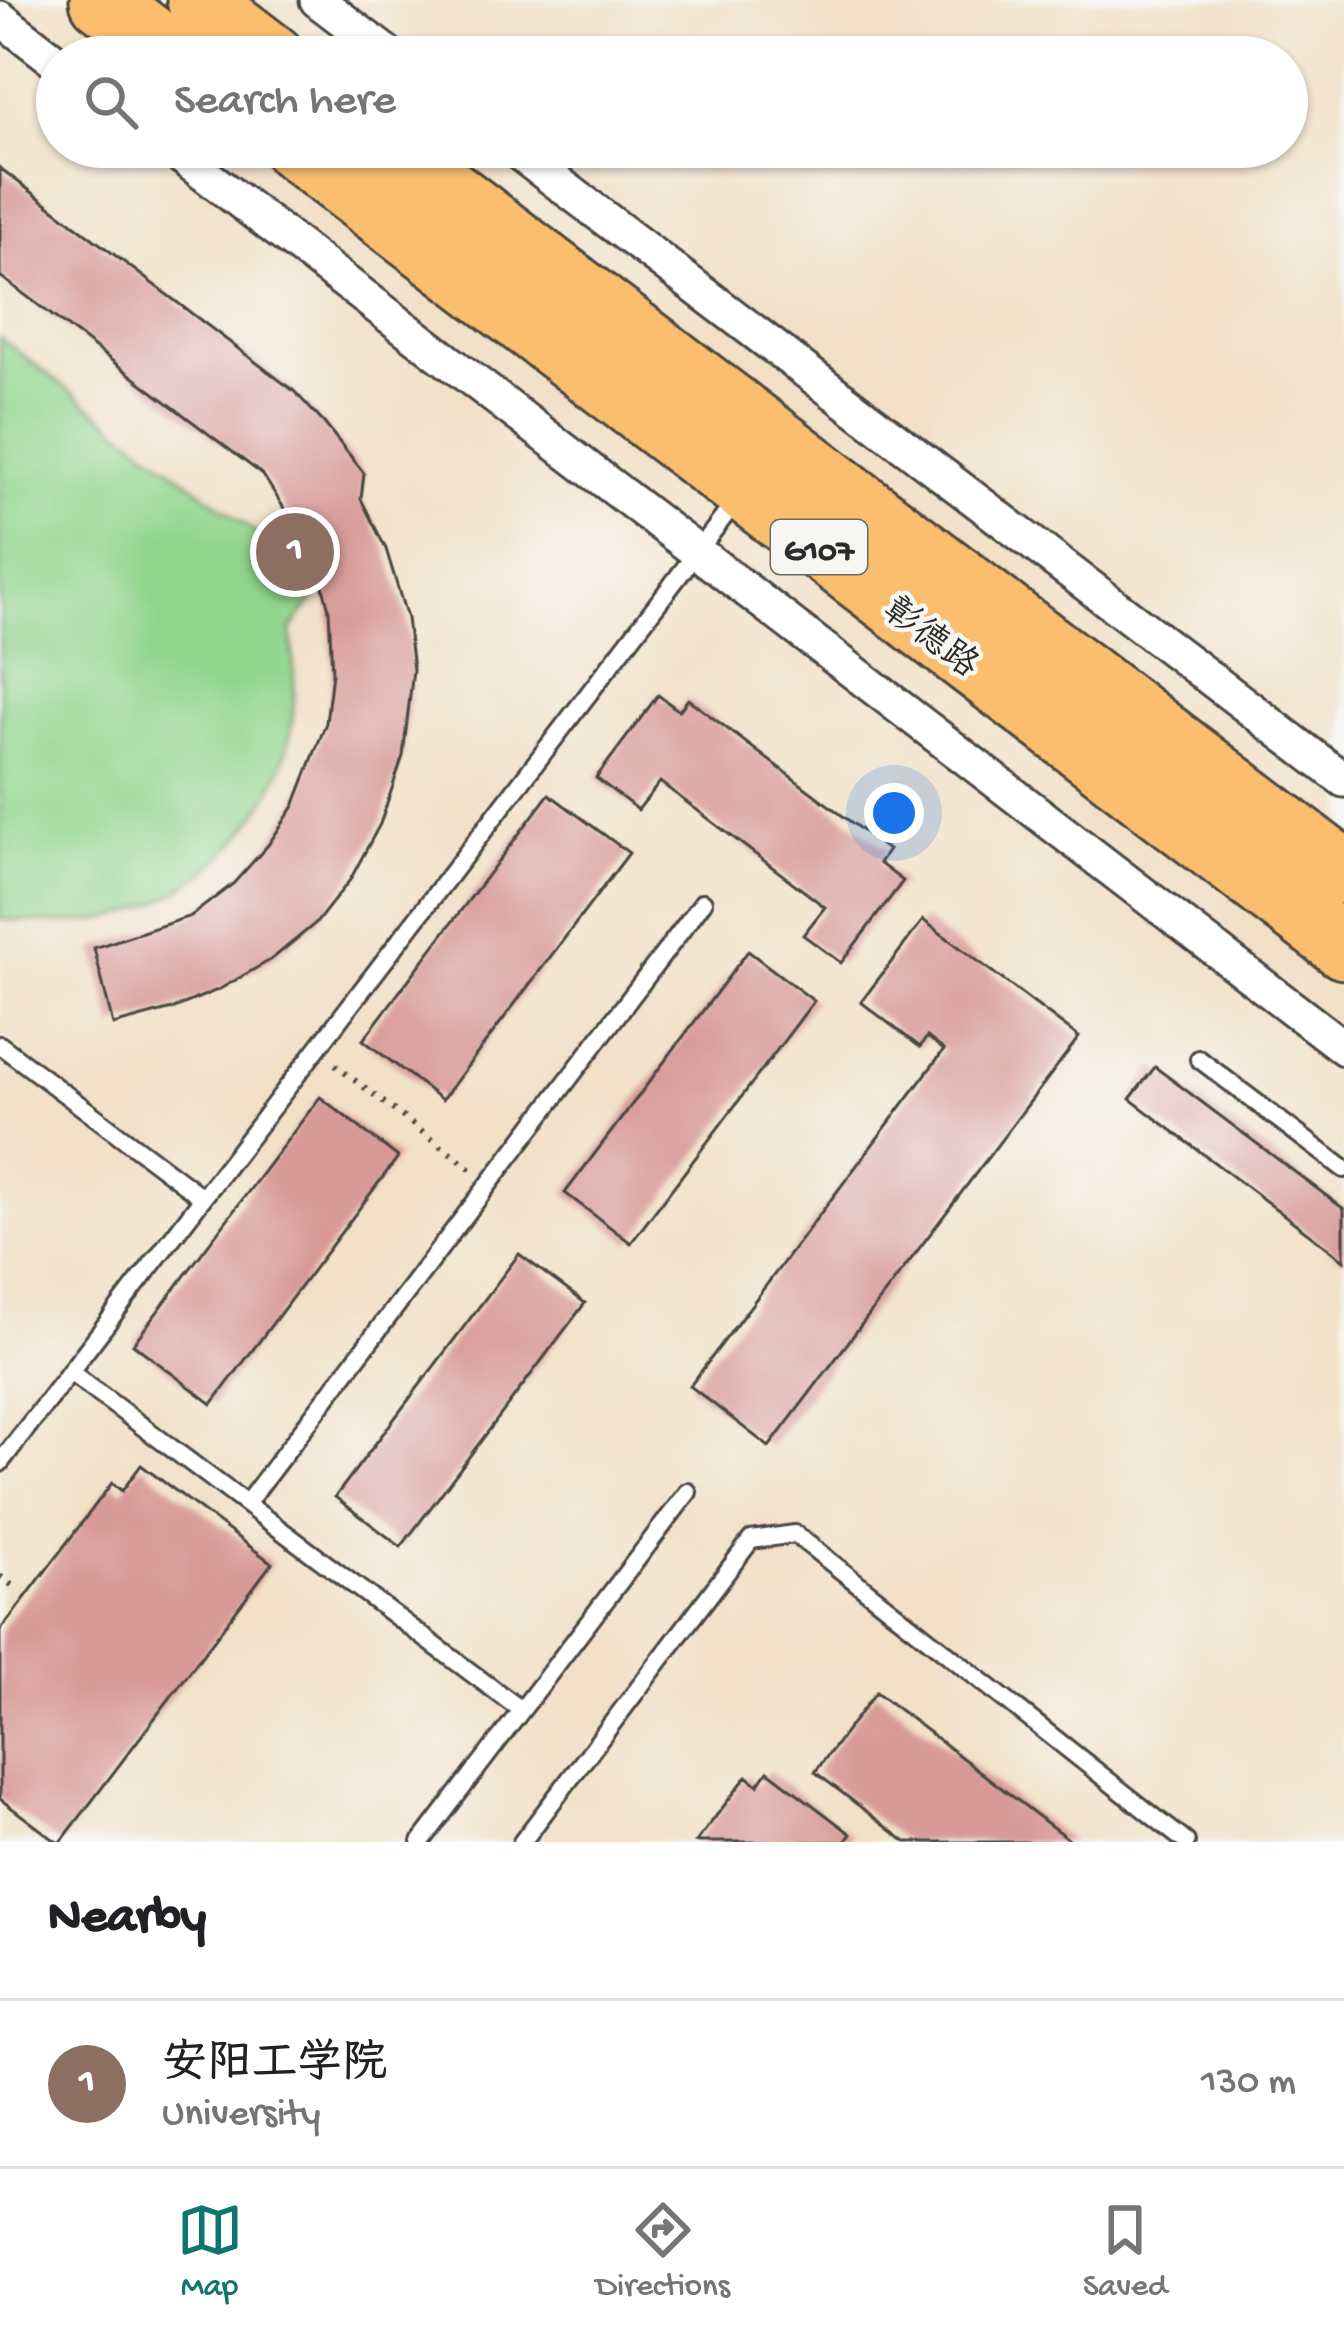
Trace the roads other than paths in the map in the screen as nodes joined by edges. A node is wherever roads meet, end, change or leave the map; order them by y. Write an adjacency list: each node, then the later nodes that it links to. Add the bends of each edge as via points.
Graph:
1 (101, 0): 5 (highway)
2 (199, 0): 6 (highway)
3 (316, 0): 7 (street)
4 (0, 18): 8 (street)
5 (148, 36)
6 (246, 36)
7 (364, 36)
8 (36, 46)
9 (196, 168): 14 (street)
10 (322, 168): 13 (highway, 彰德路 / G107)
11 (419, 168): 16 (highway, 彰德路 / G107)
12 (539, 168): 15 (street)
13 (744, 490): 14 (lane); 18 (highway, 彰德路 / G107)
14 (697, 551): 20 (street); 23 (lane)
15 (1344, 780)
16 (1344, 872)
17 (703, 902): 27 (lane)
18 (1344, 947)
19 (0, 1045): 23 (lane)
20 (1344, 1048)
21 (1199, 1059): 22 (lane)
22 (1344, 1169)
23 (203, 1198): 24 (lane)
24 (70, 1372): 25 (lane); 27 (lane)
25 (0, 1463)
26 (688, 1492): 28 (lane)
27 (246, 1504): 28 (lane)
28 (521, 1710): 29 (lane)
29 (421, 1842)
30 (522, 1842): 31 (lane, via 752,1540 795,1534)
31 (1186, 1842)

